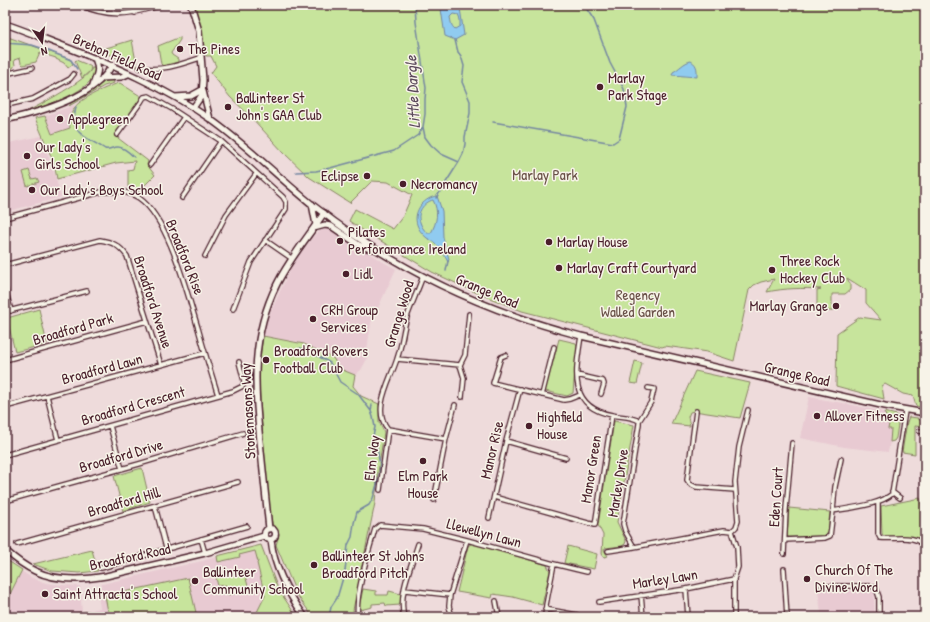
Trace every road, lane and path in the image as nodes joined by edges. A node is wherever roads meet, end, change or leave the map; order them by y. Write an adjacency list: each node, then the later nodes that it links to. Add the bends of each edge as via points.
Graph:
1 (80, 5): 5 (street, via 108,14)
2 (133, 5): 5 (street)
3 (162, 5): 5 (street)
4 (191, 5): 8 (main road, via 199,31)
5 (135, 13)
6 (5, 24): 7 (main road, Brehon Field Road)
7 (95, 58): 9 (main road, Brehon Field Road); 16 (main road, via 98,72)
8 (200, 58): 11 (street, via 165,68); 17 (main road)
9 (112, 65): 14 (main road, Brehon Field Road); 15 (main road)
10 (32, 68): 12 (street)
11 (140, 68)
12 (5, 74)
13 (74, 74): 20 (street, via 70,79 33,99 7,105)
14 (128, 74): 15 (main road); 18 (main road, Brehon Field Road)
15 (102, 78): 16 (main road)
16 (92, 86): 22 (main road, via 37,113)
17 (202, 90): 18 (main road, via 191,96); 19 (main road); 23 (main road)
18 (174, 97): 19 (main road, Brehon Field Road)
19 (193, 108): 23 (main road, Grange Road)
20 (5, 112)
21 (184, 117): 24 (street, via 152,97 144,97); 25 (street); 26 (street)
22 (5, 118)
23 (210, 119): 29 (main road, Grange Road)
24 (117, 135)
25 (221, 141): 27 (street); 28 (street)
26 (150, 165)
27 (256, 174): 33 (street, via 286,202 286,209); 35 (street, via 226,215)
28 (182, 198)
29 (312, 204): 30 (main road, Grange Road); 32 (main road)
30 (324, 214): 32 (main road, Stonemasons Way); 34 (main road, Grange Road)
31 (5, 218): 48 (street, Broadford Rise, via 101,192 117,190 138,197 157,218 171,245)
32 (314, 226): 34 (main road, via 331,226 359,245); 36 (main road, Stonemasons Way)
33 (265, 240): 36 (street); 41 (street, via 251,262)
34 (375, 249): 38 (main road, Grange Road)
35 (205, 256)
36 (291, 258): 98 (main road, Stonemasons Way, via 276,285 266,313 255,368)
37 (5, 265): 45 (street, Broadford Avenue, via 86,243 111,241 121,247 127,256)
38 (423, 276): 46 (main road, Grange Road, via 498,310); 50 (street, Grange Wood, via 407,318)
39 (5, 288): 42 (street)
40 (87, 291): 42 (street)
41 (233, 309)
42 (11, 311): 43 (street)
43 (5, 312)
44 (469, 314): 54 (street, via 465,355)
45 (147, 321): 51 (street, Broadford Park); 53 (street, Broadford Avenue)
46 (581, 336): 55 (street); 67 (main road, Grange Road)
47 (554, 347): 60 (street)
48 (205, 353): 53 (street, Broadford Lawn); 59 (street, Broadford Rise)
49 (506, 355): 57 (street, via 502,357 494,383)
50 (397, 359): 54 (street, Grange Wood); 73 (street, Grange Wood, via 383,402 383,420)
51 (5, 360)
52 (239, 362): 59 (street, Broadford Crescent, via 243,386)
53 (160, 365): 62 (street, Broadford Lawn)
54 (460, 365): 63 (street, via 464,378)
55 (577, 375): 58 (street, via 603,381); 61 (street)
56 (648, 388): 71 (street, via 654,390 651,402)
57 (520, 389): 60 (street); 79 (street, Manor Rise)
58 (601, 394)
59 (218, 395): 72 (street, Broadford Crescent)
60 (542, 395): 61 (street, via 564,400)
61 (580, 395): 70 (street, via 587,406)
62 (47, 396): 65 (street, Broadford Lawn); 78 (street)
63 (462, 397)
64 (455, 405): 77 (street)
65 (5, 408)
66 (748, 410): 87 (street, via 739,447)
67 (905, 410): 69 (main road, Grange Road); 88 (street)
68 (696, 411): 87 (street, via 687,480 696,487)
69 (925, 414)
70 (612, 415): 71 (street); 89 (street, Manor Green, via 595,525)
71 (638, 420): 107 (street, Marley Drive, via 623,524)
72 (110, 426): 78 (street, Broadford Crescent); 84 (street)
73 (388, 429): 77 (street); 86 (street, Elm Way)
74 (919, 431): 75 (street)
75 (925, 432)
76 (243, 433): 84 (street, Broadford Drive)
77 (446, 439): 91 (street)
78 (58, 440): 81 (street, Broadford Crescent)
79 (506, 441): 82 (street); 89 (street, Manor Rise)
80 (792, 443): 104 (street, Eden Court)
81 (5, 455)
82 (566, 458)
83 (841, 459): 95 (street)
84 (122, 469): 92 (street, Broadford Drive)
85 (238, 482): 94 (street, Broadford Hill)
86 (380, 490)
87 (735, 490): 99 (street, via 738,521)
88 (892, 493): 90 (street); 93 (street, via 887,499)
89 (494, 497): 96 (street, Manor Rise)
90 (900, 498)
91 (434, 500)
92 (5, 501)
93 (878, 502): 95 (street); 108 (street, via 880,538 915,539)
94 (155, 506): 105 (street, Broadford Hill); 109 (street)
95 (832, 511): 104 (street, via 830,536)
96 (489, 518)
97 (247, 526): 101 (street)
98 (269, 529): 100 (main road); 102 (main road, via 273,529 276,534)
99 (732, 531): 107 (street, via 724,530); 118 (street, via 737,548 738,567)
100 (264, 536): 102 (main road); 112 (main road, Broadford Road)
101 (201, 539): 109 (street); 112 (street)
102 (271, 540): 128 (main road, via 286,588)
103 (467, 540): 114 (street, Llewellyn Lawn); 122 (street); 129 (street, Llewellyn Lawn, via 423,529 380,525 374,529 360,588 356,612)
104 (785, 540): 113 (street, Eden Court)
105 (17, 544)
106 (418, 544): 121 (street)
107 (634, 547): 111 (street)
108 (925, 547)
109 (166, 548): 115 (street)
110 (5, 550): 112 (main road, Broadford Road, via 36,572 66,578 106,576)
111 (608, 551)
112 (205, 553)
113 (784, 554)
114 (554, 564): 117 (street, Llewellyn Lawn); 126 (street)
115 (101, 568)
116 (784, 569): 137 (street)
117 (587, 572)
118 (734, 578): 120 (street, Marley Lawn); 136 (street)
119 (821, 586): 138 (street, via 876,588 879,597)
120 (686, 589): 123 (street, Marley Lawn); 135 (street)
121 (405, 590): 122 (street); 130 (street, via 402,606)
122 (450, 595): 131 (street)
123 (641, 595): 125 (street, Marley Lawn); 134 (street)
124 (496, 601): 132 (street)
125 (599, 602)
126 (545, 609): 127 (street); 133 (street)
127 (577, 615)
128 (305, 617)
129 (358, 617)
130 (404, 617)
131 (452, 617)
132 (499, 617)
133 (545, 617)
134 (643, 617)
135 (688, 617)
136 (734, 617)
137 (787, 617)
138 (879, 617)

